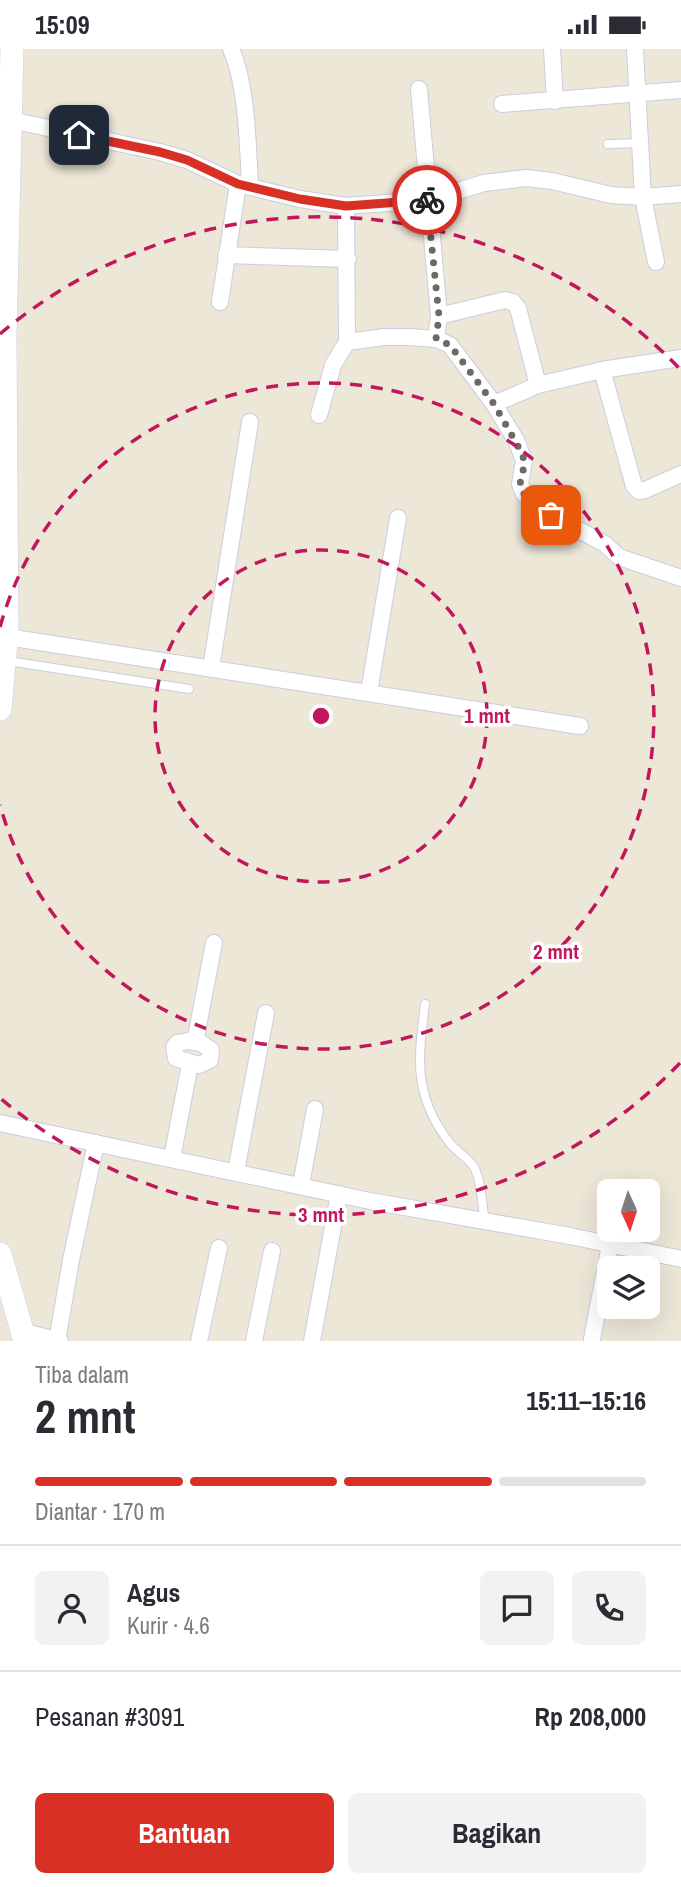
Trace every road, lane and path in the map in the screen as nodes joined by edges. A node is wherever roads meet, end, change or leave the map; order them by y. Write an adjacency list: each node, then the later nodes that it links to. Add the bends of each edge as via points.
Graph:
1 (231, 49): 14 (street, via 243,108)
2 (552, 49): 8 (street)
3 (635, 49): 7 (street)
4 (8, 52): 10 (main road)
5 (419, 89): 17 (street)
6 (681, 90): 7 (street)
7 (638, 93): 8 (street); 11 (street)
8 (555, 101): 9 (street)
9 (502, 104)
10 (7, 109): 13 (main road); 14 (street, via 187,160)
11 (639, 143): 12 (lane); 16 (street)
12 (608, 144)
13 (4, 163): 19 (main road)
14 (244, 185): 18 (street); 20 (street)
15 (681, 194): 16 (street)
16 (643, 198): 17 (street, via 526,178 484,183); 22 (street)
17 (429, 200): 18 (street); 25 (street)
18 (346, 206): 21 (street)
19 (3, 213): 23 (main road)
20 (226, 255): 21 (street); 24 (street)
21 (348, 259): 27 (street)
22 (656, 262)
23 (4, 268): 35 (main road)
24 (219, 302)
25 (439, 316): 26 (street); 30 (street, via 513,302)
26 (436, 339): 27 (street, via 384,337); 31 (street, via 450,345)
27 (347, 342): 32 (street, via 333,365)
28 (681, 358): 29 (street)
29 (602, 370): 30 (street); 34 (street, via 634,486 645,490)
30 (538, 385): 31 (street)
31 (494, 404): 38 (street, via 523,455 520,484 524,494 619,557)
32 (319, 415)
33 (250, 422): 42 (street)
34 (681, 474)
35 (3, 479): 37 (main road)
36 (398, 517): 44 (street)
37 (3, 531): 39 (main road)
38 (681, 578)
39 (4, 582): 40 (main road)
40 (5, 633): 41 (main road); 42 (street)
41 (5, 661): 43 (lane); 45 (main road)
42 (211, 668): 44 (street)
43 (190, 689)
44 (369, 692): 46 (street)
45 (1, 698)
46 (580, 726)
47 (214, 943): 53 (street, via 195,1042 183,1041 174,1047 176,1059 190,1064)
48 (425, 1004): 57 (lane, via 419,1047 424,1097 449,1142 476,1170)
49 (266, 1013): 54 (street)
50 (315, 1109): 55 (street)
51 (0, 1123): 52 (street)
52 (96, 1143): 53 (street); 65 (street)
53 (172, 1158): 54 (street)
54 (236, 1171): 55 (street)
55 (300, 1185): 56 (street)
56 (339, 1193): 57 (street); 68 (street)
57 (485, 1222): 58 (street)
58 (610, 1245): 62 (street); 64 (street)
59 (219, 1248): 66 (street)
60 (272, 1251): 67 (street)
61 (0, 1254): 63 (main road)
62 (681, 1259)
63 (23, 1336): 65 (street)
64 (592, 1339)
65 (59, 1341)
66 (199, 1341)
67 (254, 1341)
68 (313, 1341)

